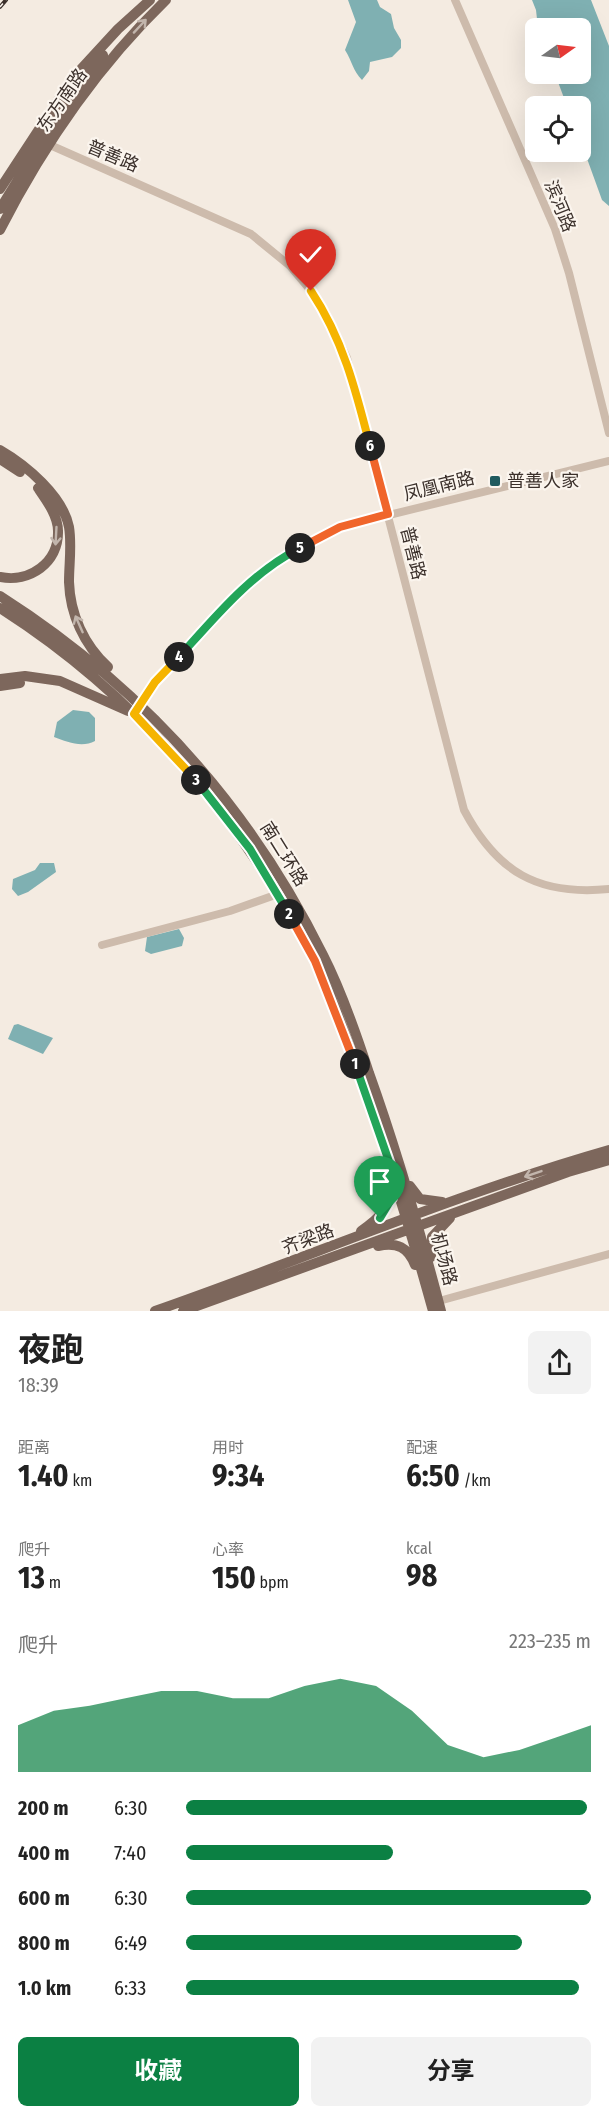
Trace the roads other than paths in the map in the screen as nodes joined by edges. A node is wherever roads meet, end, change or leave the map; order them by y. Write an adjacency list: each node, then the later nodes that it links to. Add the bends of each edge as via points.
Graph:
1 (150, 0): 4 (main road, 东方南路)
2 (166, 0): 5 (main road, 东方南路, one-way to 2, via 114,56)
3 (455, 0): 9 (street, 滨河路, via 555,229)
4 (137, 12): 6 (main road, 东方南路, via 72,79); 7 (main road, via 89,72)
5 (50, 145): 8 (main road, 东方南路, via 22,186); 13 (street, 普善路, via 251,234 290,266 326,313 346,358)
6 (0, 189)
7 (0, 209)
8 (0, 230)
9 (609, 433)
10 (0, 450): 21 (main road, one-way to 10, via 88,643 75,619 69,583 69,525 59,503)
11 (0, 459): 14 (main road, one-way to 14, via 39,489 53,512 58,530 56,546 40,570 26,577)
12 (609, 461): 13 (street, 凤凰南路)
13 (388, 514): 21 (street, 凤凰南路, via 340,527 283,556 241,589); 23 (street, 普善路, via 457,786 476,832 513,870 534,881 558,889)
14 (0, 577)
15 (0, 596): 17 (main road, 南二环路)
16 (0, 609): 17 (main road, 南二环路)
17 (87, 664): 21 (main road, 南二环路); 22 (main road, 南二环路)
18 (0, 679): 20 (main road, via 25,676 60,681)
19 (0, 686): 20 (main road, via 26,682)
20 (85, 691): 22 (main road)
21 (140, 703): 22 (street, 凤凰南路); 26 (main road, 南二环路, via 212,781 259,843 298,908)
22 (134, 714): 24 (main road, 南二环路, via 228,819)
23 (609, 889)
24 (278, 894): 25 (street); 26 (main road, 南二环路)
25 (102, 945)
26 (333, 990): 29 (main road, 南二环路)
27 (609, 1150): 30 (main road, 齐梁路, one-way to 30)
28 (609, 1160): 30 (main road, 齐梁路)
29 (398, 1172): 30 (main road, via 420,1199); 31 (main road, 南二环路); 32 (main road, via 385,1212)
30 (458, 1206): 31 (main road, 齐梁路); 34 (main road, via 432,1238)
31 (413, 1222): 32 (main road, 齐梁路); 34 (main road, 机场路)
32 (348, 1246): 34 (main road, via 398,1245 412,1257); 35 (main road, 齐梁路); 36 (main road, 齐梁路)
33 (609, 1254): 34 (street)
34 (436, 1302)
35 (155, 1311)
36 (183, 1311)

